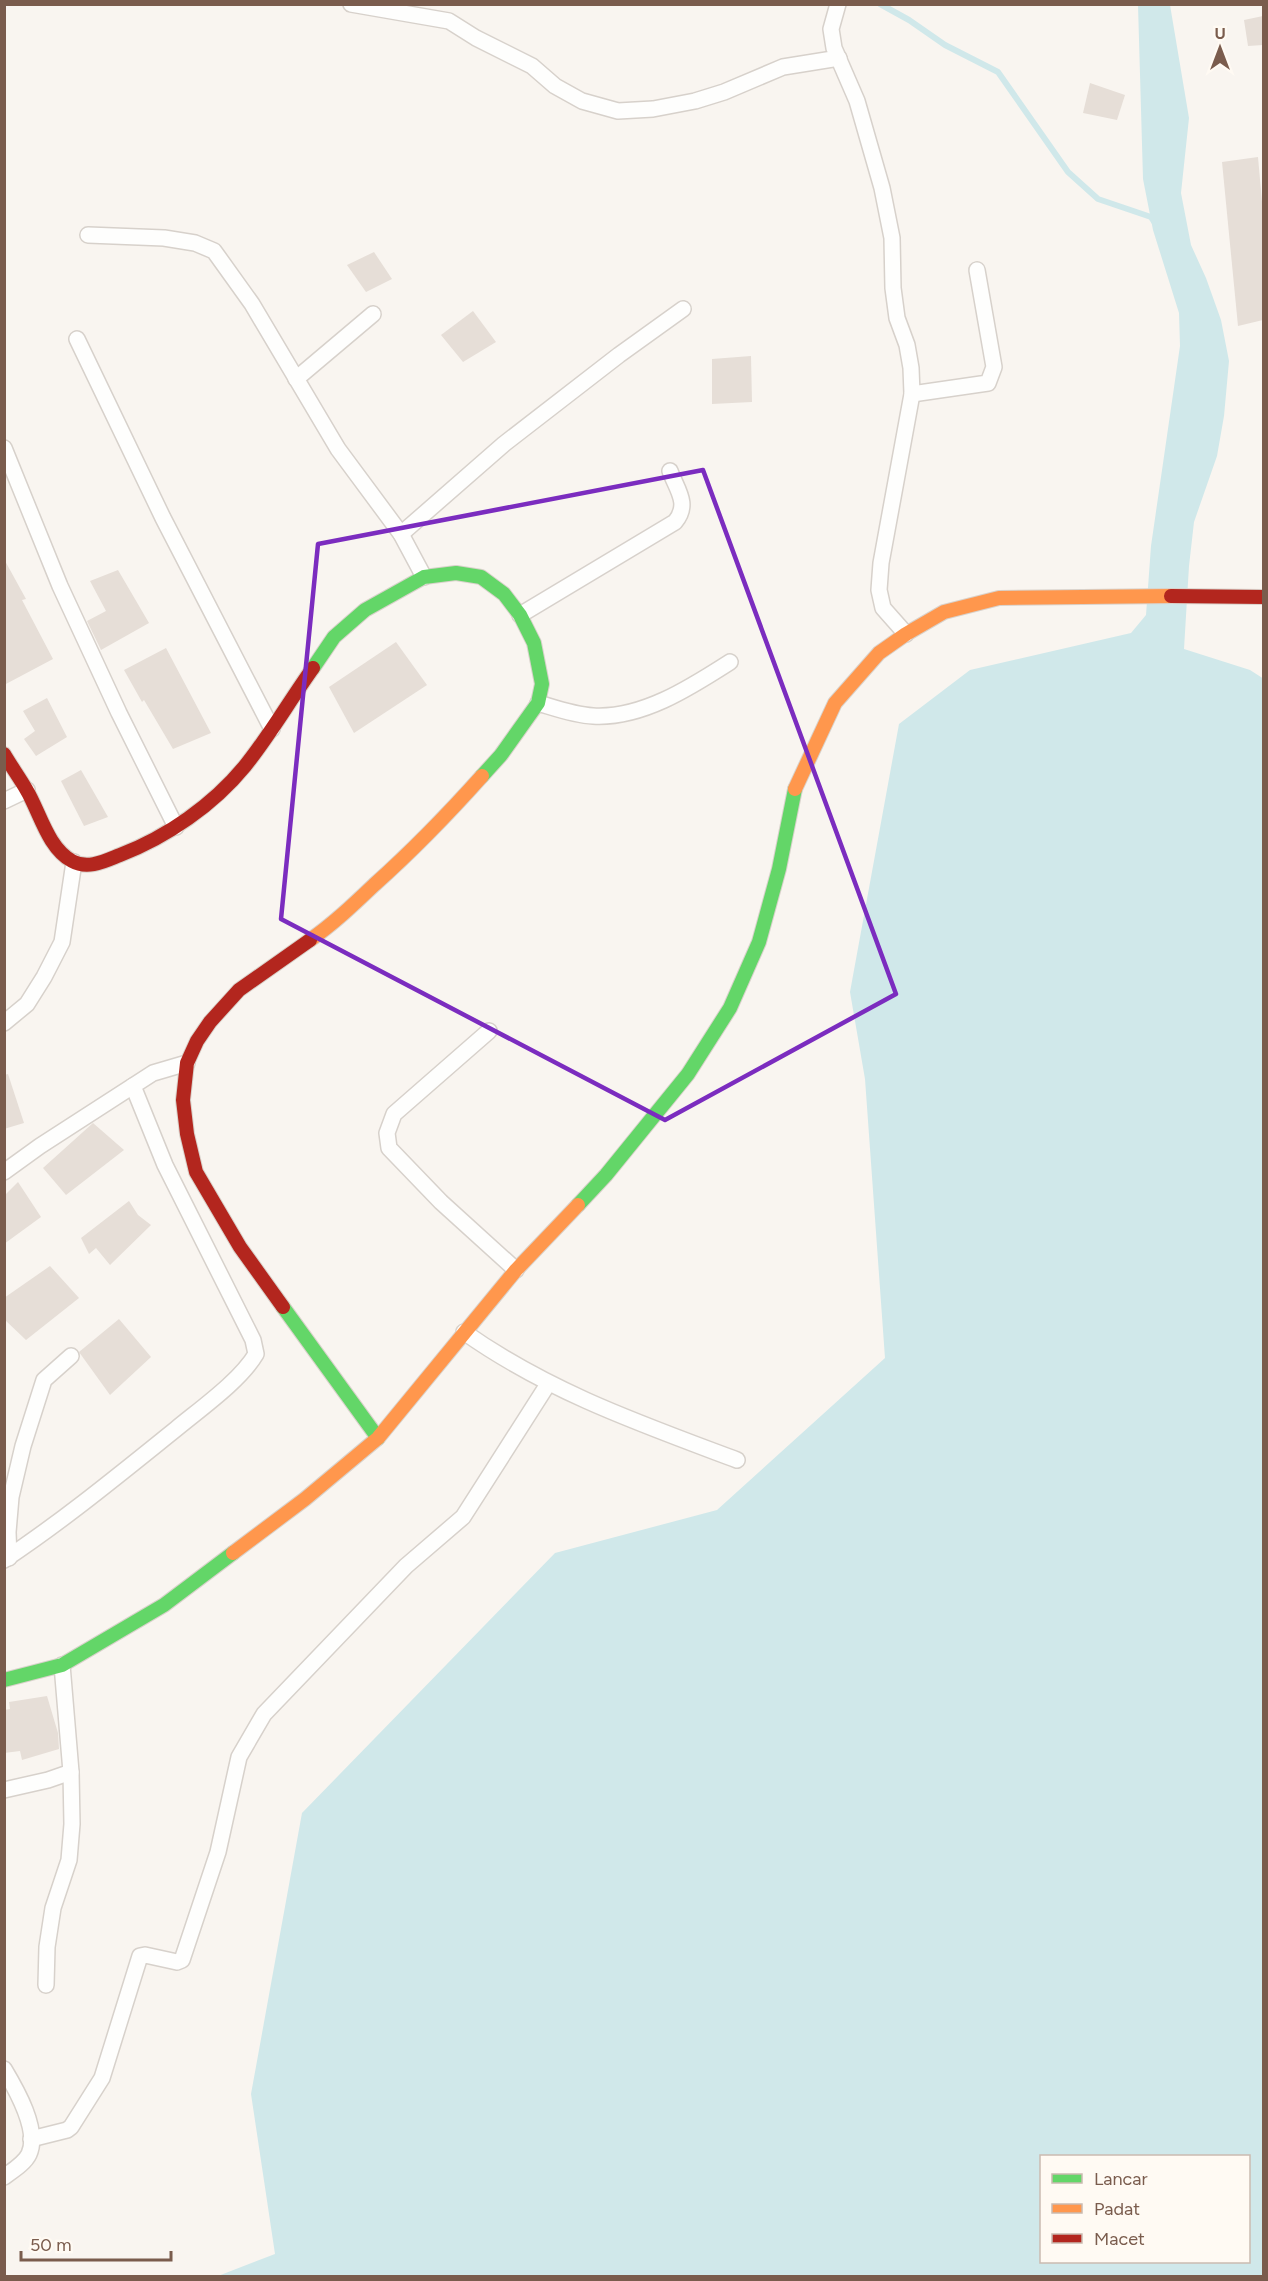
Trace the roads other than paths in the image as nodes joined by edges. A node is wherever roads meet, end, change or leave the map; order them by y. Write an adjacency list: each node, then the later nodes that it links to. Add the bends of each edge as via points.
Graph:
1 (351, 4): 3 (street, via 448,21 532,66 555,86 582,101 618,111 695,101 783,67)
2 (838, 4): 3 (street, via 831,29)
3 (839, 58): 10 (street, via 857,101 882,188 892,238 897,318 908,345)
4 (88, 235): 9 (street, via 164,238 214,251 252,304)
5 (977, 270): 10 (street, via 994,367 992,378 988,383)
6 (683, 309): 13 (street, via 504,444)
7 (373, 314): 9 (street)
8 (77, 339): 20 (street, via 163,518)
9 (296, 379): 13 (street, via 338,449)
10 (912, 394): 17 (street, via 880,563 879,590 883,608)
11 (4, 448): 24 (street, via 60,586)
12 (670, 471): 16 (street, via 683,504 675,522)
13 (401, 534): 14 (street)
14 (424, 578): 16 (street, via 456,573 482,578 504,594); 20 (street, via 365,610 334,637)
15 (1263, 597): 17 (street, via 999,598 944,612)
16 (520, 615): 19 (street, via 534,643 542,684)
17 (906, 634): 31 (street, via 879,653 835,703 796,783 759,942 730,1008 688,1074 606,1174)
18 (730, 662): 19 (street, via 681,694 624,713 594,716)
19 (538, 703): 28 (street, via 501,755 403,859 330,926 239,990 210,1022)
20 (272, 729): 24 (street, via 246,766)
21 (4, 754): 22 (street)
22 (27, 790): 23 (street); 25 (street, via 60,852)
23 (4, 801)
24 (176, 827): 25 (street, via 93,865)
25 (74, 862): 26 (street, via 62,942 27,1004)
26 (4, 1023)
27 (489, 1032): 31 (street, via 394,1114 387,1133 389,1148)
28 (187, 1063): 29 (street, via 153,1073); 35 (street, via 183,1100 196,1172 240,1247)
29 (132, 1086): 30 (street); 37 (street, via 165,1165 253,1340 256,1354 249,1366 197,1412)
30 (4, 1172)
31 (516, 1270): 32 (street)
32 (464, 1332): 34 (street); 35 (street)
33 (71, 1356): 37 (street, via 44,1380 23,1446 11,1497)
34 (548, 1384): 36 (street); 44 (street, via 462,1517 406,1566 264,1714 239,1757 218,1852 182,1960 141,1956 99,2084 71,2127)
35 (378, 1438): 38 (street, via 305,1499 164,1605)
36 (737, 1460)
37 (7, 1559)
38 (62, 1665): 39 (street); 40 (street)
39 (4, 1680)
40 (71, 1772): 41 (street); 42 (street, via 69,1860 53,1908)
41 (4, 1790)
42 (46, 1985)
43 (4, 2069): 44 (street, via 26,2106)
44 (31, 2139): 45 (street, via 28,2156)
45 (4, 2177)

